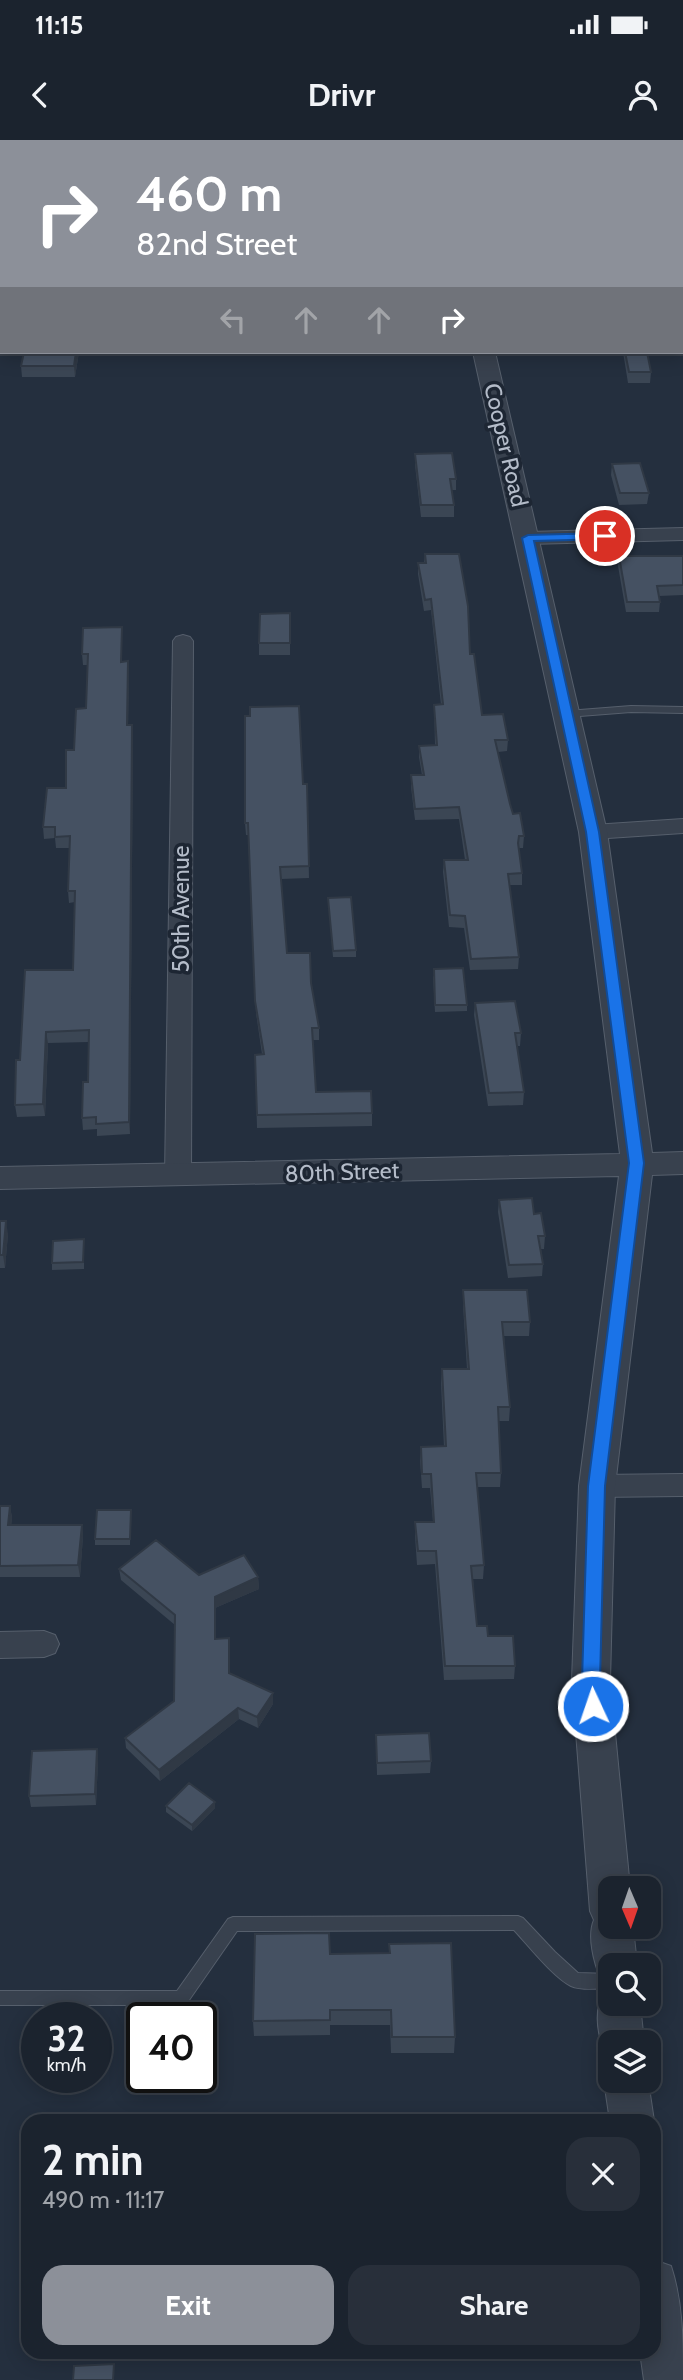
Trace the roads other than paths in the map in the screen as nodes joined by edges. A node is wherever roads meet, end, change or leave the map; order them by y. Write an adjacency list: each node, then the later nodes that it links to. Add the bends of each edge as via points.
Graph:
1 (484, 354): 3 (street, Cooper Road)
2 (683, 534): 3 (street)
3 (528, 538): 6 (street, Cooper Road)
4 (183, 641): 11 (street, 50th Avenue)
5 (683, 710): 6 (lane)
6 (567, 714): 8 (street, Cooper Road)
7 (683, 826): 8 (street)
8 (593, 832): 9 (street, Cooper Road)
9 (637, 1163): 10 (street, 80th Street); 11 (street, 80th Street); 14 (street, Cooper Road)
10 (683, 1163)
11 (178, 1176): 12 (street, 80th Street)
12 (0, 1178)
13 (683, 1485): 14 (street)
14 (597, 1486): 17 (street, Cooper Road, via 591,1681)
15 (44, 1644): 16 (street)
16 (0, 1645)
17 (608, 1876)
18 (598, 1981): 19 (lane, via 575,1980 518,1923 233,1924 181,1998)
19 (0, 1998)
20 (628, 2093): 21 (street)
21 (631, 2114)
22 (661, 2332): 23 (street)
23 (668, 2380)

